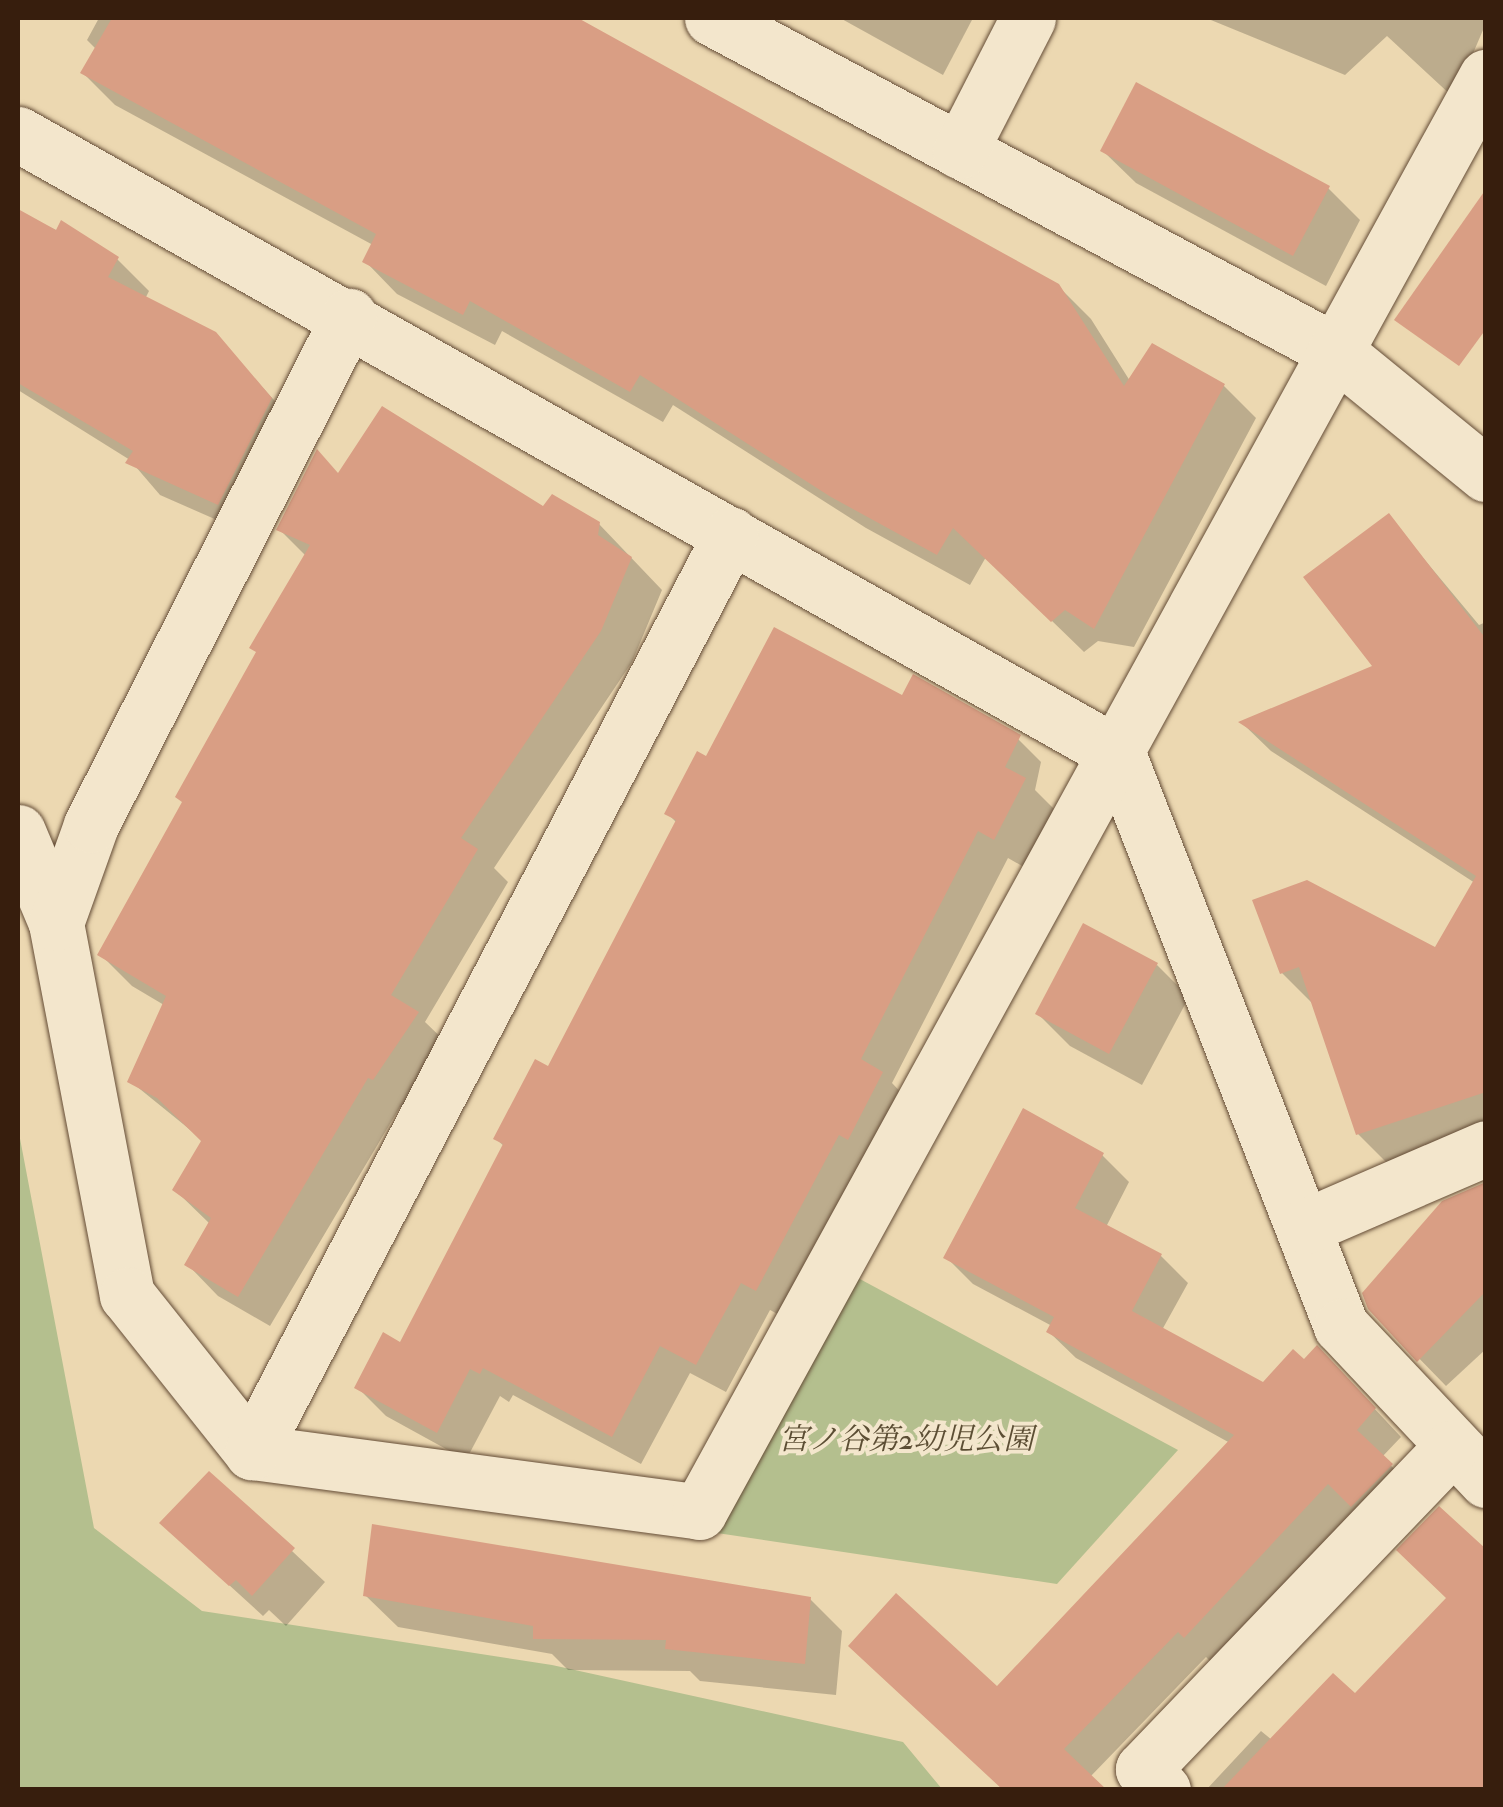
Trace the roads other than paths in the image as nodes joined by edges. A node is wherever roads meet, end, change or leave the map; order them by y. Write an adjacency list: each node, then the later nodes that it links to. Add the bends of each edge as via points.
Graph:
1 (712, 18): 5 (street)
2 (1028, 18): 5 (street)
3 (1486, 76): 7 (street)
4 (18, 134): 6 (street)
5 (960, 151): 7 (street)
6 (349, 316): 9 (street); 12 (street, via 91,825)
7 (1334, 352): 8 (street); 10 (street)
8 (1486, 474)
9 (731, 534): 10 (street); 15 (street)
10 (1118, 754): 14 (street); 15 (street, via 699,1512)
11 (18, 832): 12 (street)
12 (56, 923): 15 (street, via 127,1295)
13 (1486, 1148): 14 (street)
14 (1306, 1226): 16 (street, via 1341,1326)
15 (252, 1452)
16 (1469, 1464): 17 (street, via 1143,1769)
17 (1163, 1790)

